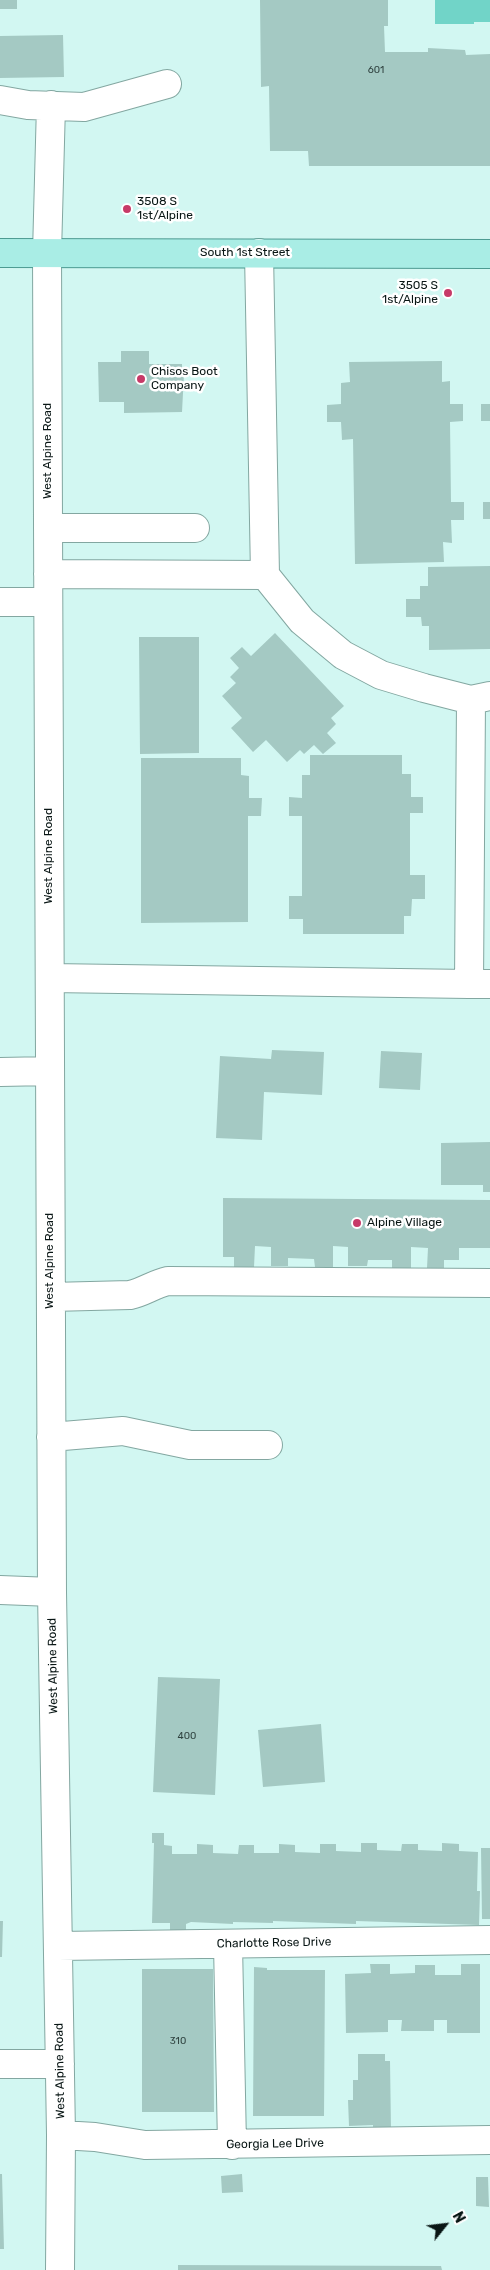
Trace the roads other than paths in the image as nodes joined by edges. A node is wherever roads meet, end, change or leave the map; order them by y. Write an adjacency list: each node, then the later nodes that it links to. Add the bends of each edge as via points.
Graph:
1 (167, 84): 3 (street, via 84,107)
2 (0, 100): 3 (street)
3 (51, 106): 5 (street, West Alpine Road)
4 (0, 253): 5 (main road, South 1st Street)
5 (47, 253): 6 (main road, South 1st Street); 8 (street, West Alpine Road)
6 (260, 253): 7 (main road, South 1st Street); 11 (street)
7 (490, 254)
8 (48, 528): 9 (street); 10 (street, West Alpine Road)
9 (195, 528)
10 (48, 574): 11 (street); 13 (street, West Alpine Road)
11 (265, 575): 14 (street, via 302,621 343,655 381,675)
12 (0, 602): 13 (street)
13 (48, 602): 15 (street, West Alpine Road)
14 (481, 698): 16 (street)
15 (50, 978): 16 (street); 17 (street, West Alpine Road)
16 (480, 984)
17 (50, 1071): 18 (street); 20 (street, West Alpine Road)
18 (0, 1072)
19 (490, 1283): 20 (street, via 168,1281 155,1283 130,1295)
20 (50, 1297): 21 (street, West Alpine Road)
21 (51, 1437): 22 (street, via 123,1431 190,1445); 24 (street, West Alpine Road)
22 (268, 1445)
23 (0, 1590): 24 (street)
24 (52, 1592): 27 (street, West Alpine Road)
25 (490, 1940): 26 (street, Charlotte Rose Drive)
26 (228, 1944): 27 (street, Charlotte Rose Drive); 32 (street)
27 (58, 1946): 29 (street, West Alpine Road)
28 (0, 2064): 29 (street)
29 (60, 2064): 30 (street, West Alpine Road)
30 (61, 2136): 32 (street, Georgia Lee Drive, via 145,2144); 33 (street, West Alpine Road)
31 (490, 2140): 32 (street, Georgia Lee Drive)
32 (232, 2145)
33 (60, 2270)

